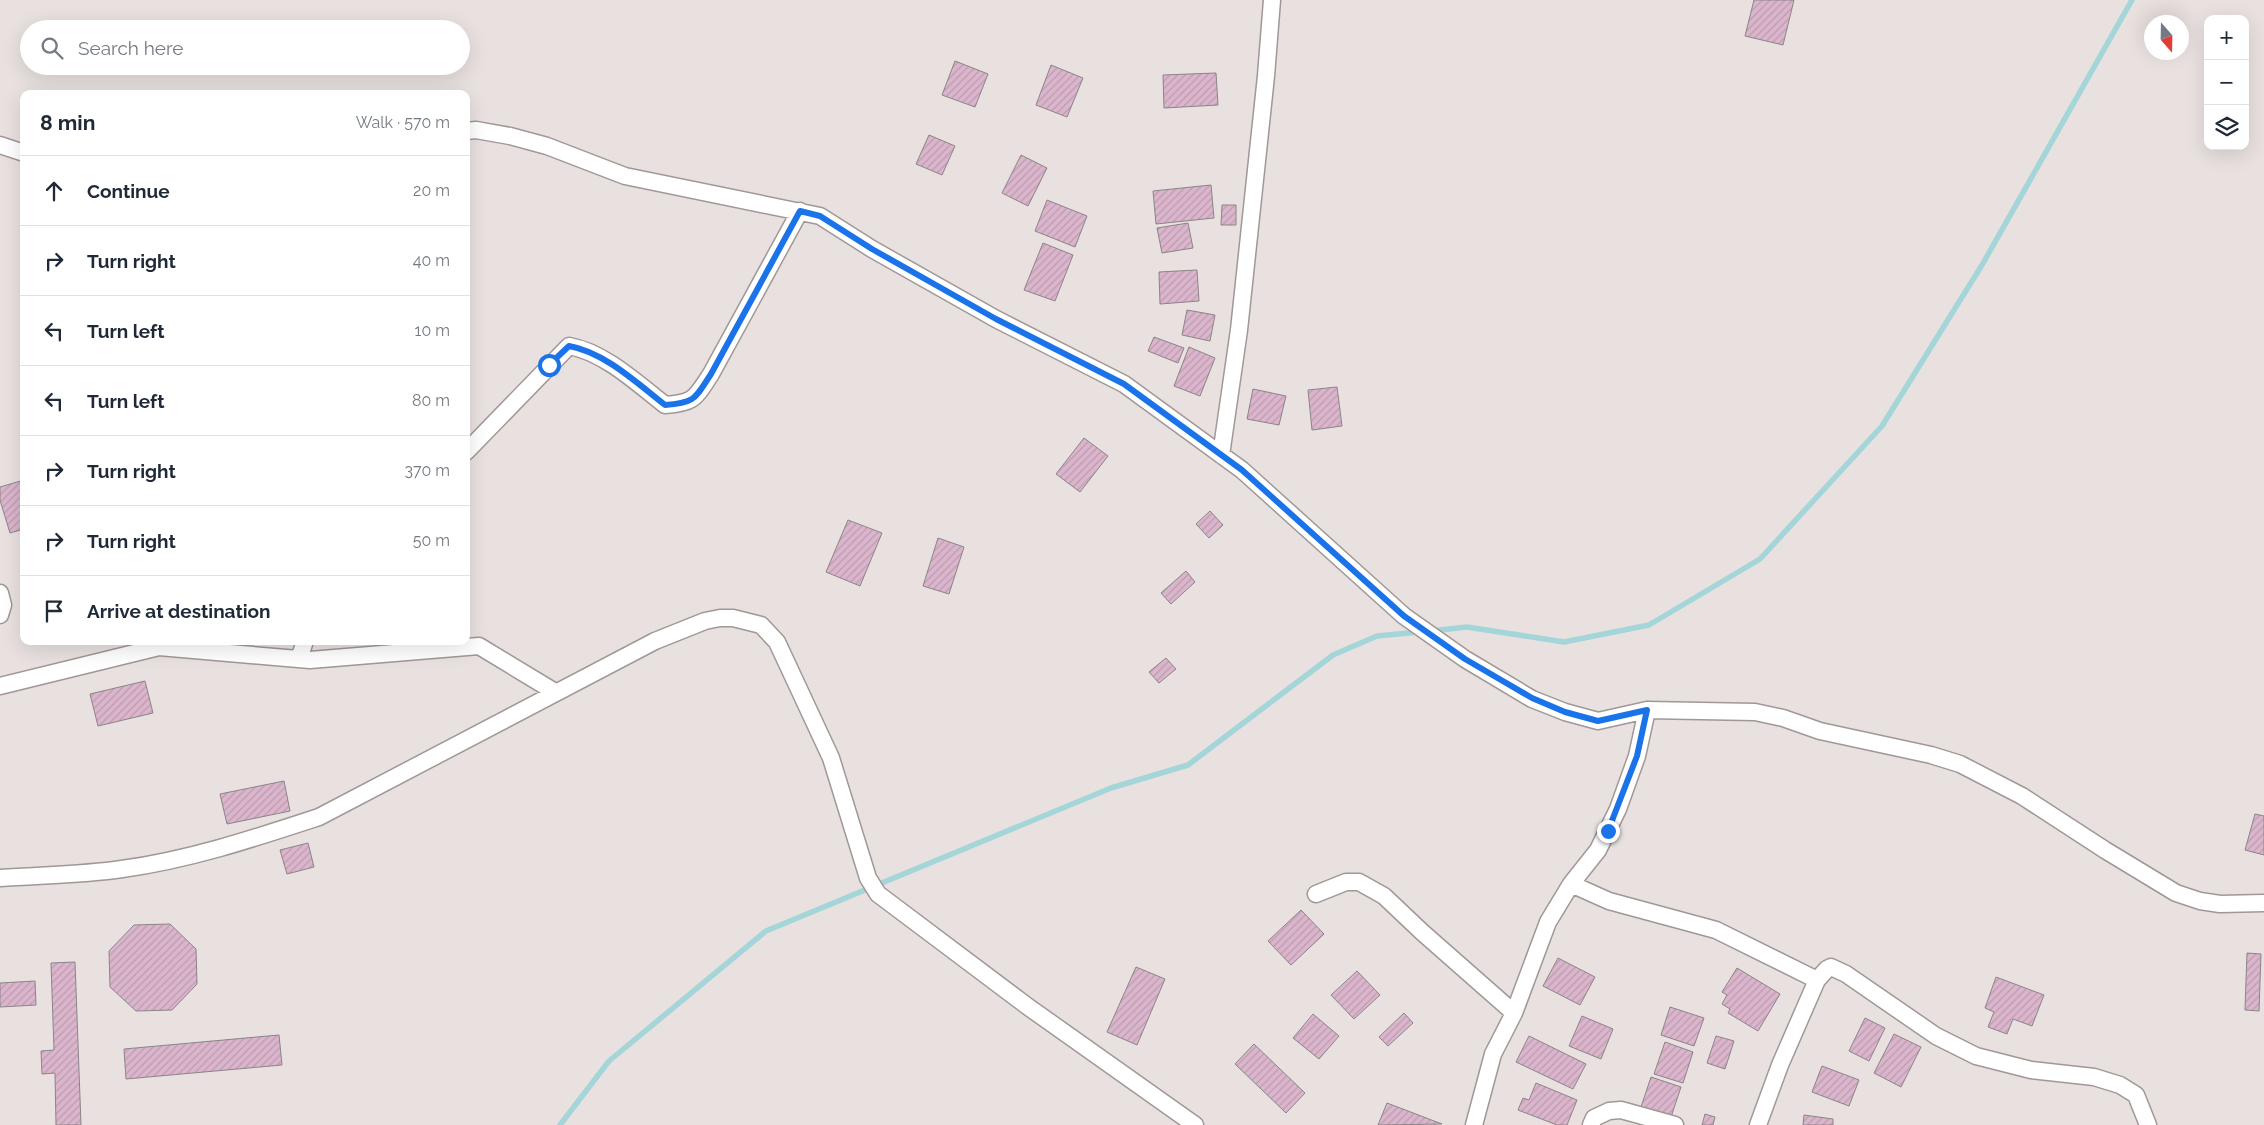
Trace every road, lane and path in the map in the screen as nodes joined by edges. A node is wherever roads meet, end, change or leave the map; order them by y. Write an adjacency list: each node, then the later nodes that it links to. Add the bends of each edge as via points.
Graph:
1 (1272, 0): 7 (street, via 1240,320)
2 (470, 131): 5 (street, via 510,136 547,146 624,176)
3 (0, 145): 4 (street)
4 (20, 152)
5 (800, 211): 6 (street, via 696,398 683,404 665,405 600,358 583,348 569,346); 7 (street, via 820,216 996,319 1124,384)
6 (470, 448)
7 (1221, 455): 14 (street, via 1242,470 1404,616 1465,659 1532,698 1565,712 1598,721)
8 (0, 593): 9 (street, via 3,605)
9 (0, 615)
10 (304, 645): 11 (street)
11 (299, 659): 12 (street, via 159,648); 13 (street, via 479,646)
12 (3, 680)
13 (555, 692): 15 (street, via 319,817 264,836 122,869); 21 (street, via 655,641 705,621 733,618 761,625 777,642 831,758 868,878 878,894 1027,1006)
14 (1647, 710): 16 (street, via 1637,756 1618,809 1598,850); 18 (street, via 1755,712 1953,762 2022,796 2176,893 2220,904)
15 (0, 878)
16 (1571, 884): 19 (street, via 1609,901 1716,930); 20 (street, via 1548,922)
17 (1316, 894): 20 (street, via 1346,882 1359,882 1384,896)
18 (2264, 903)
19 (1817, 980): 25 (street); 26 (street, via 1831,967 1846,974 1936,1036 1976,1056 2031,1070 2094,1077 2120,1085 2136,1096)
20 (1514, 1012): 22 (street, via 1493,1054)
21 (1195, 1125)
22 (1474, 1125)
23 (1591, 1125): 24 (street, via 1594,1118 1621,1110)
24 (1675, 1125)
25 (1758, 1125)
26 (2148, 1125)

